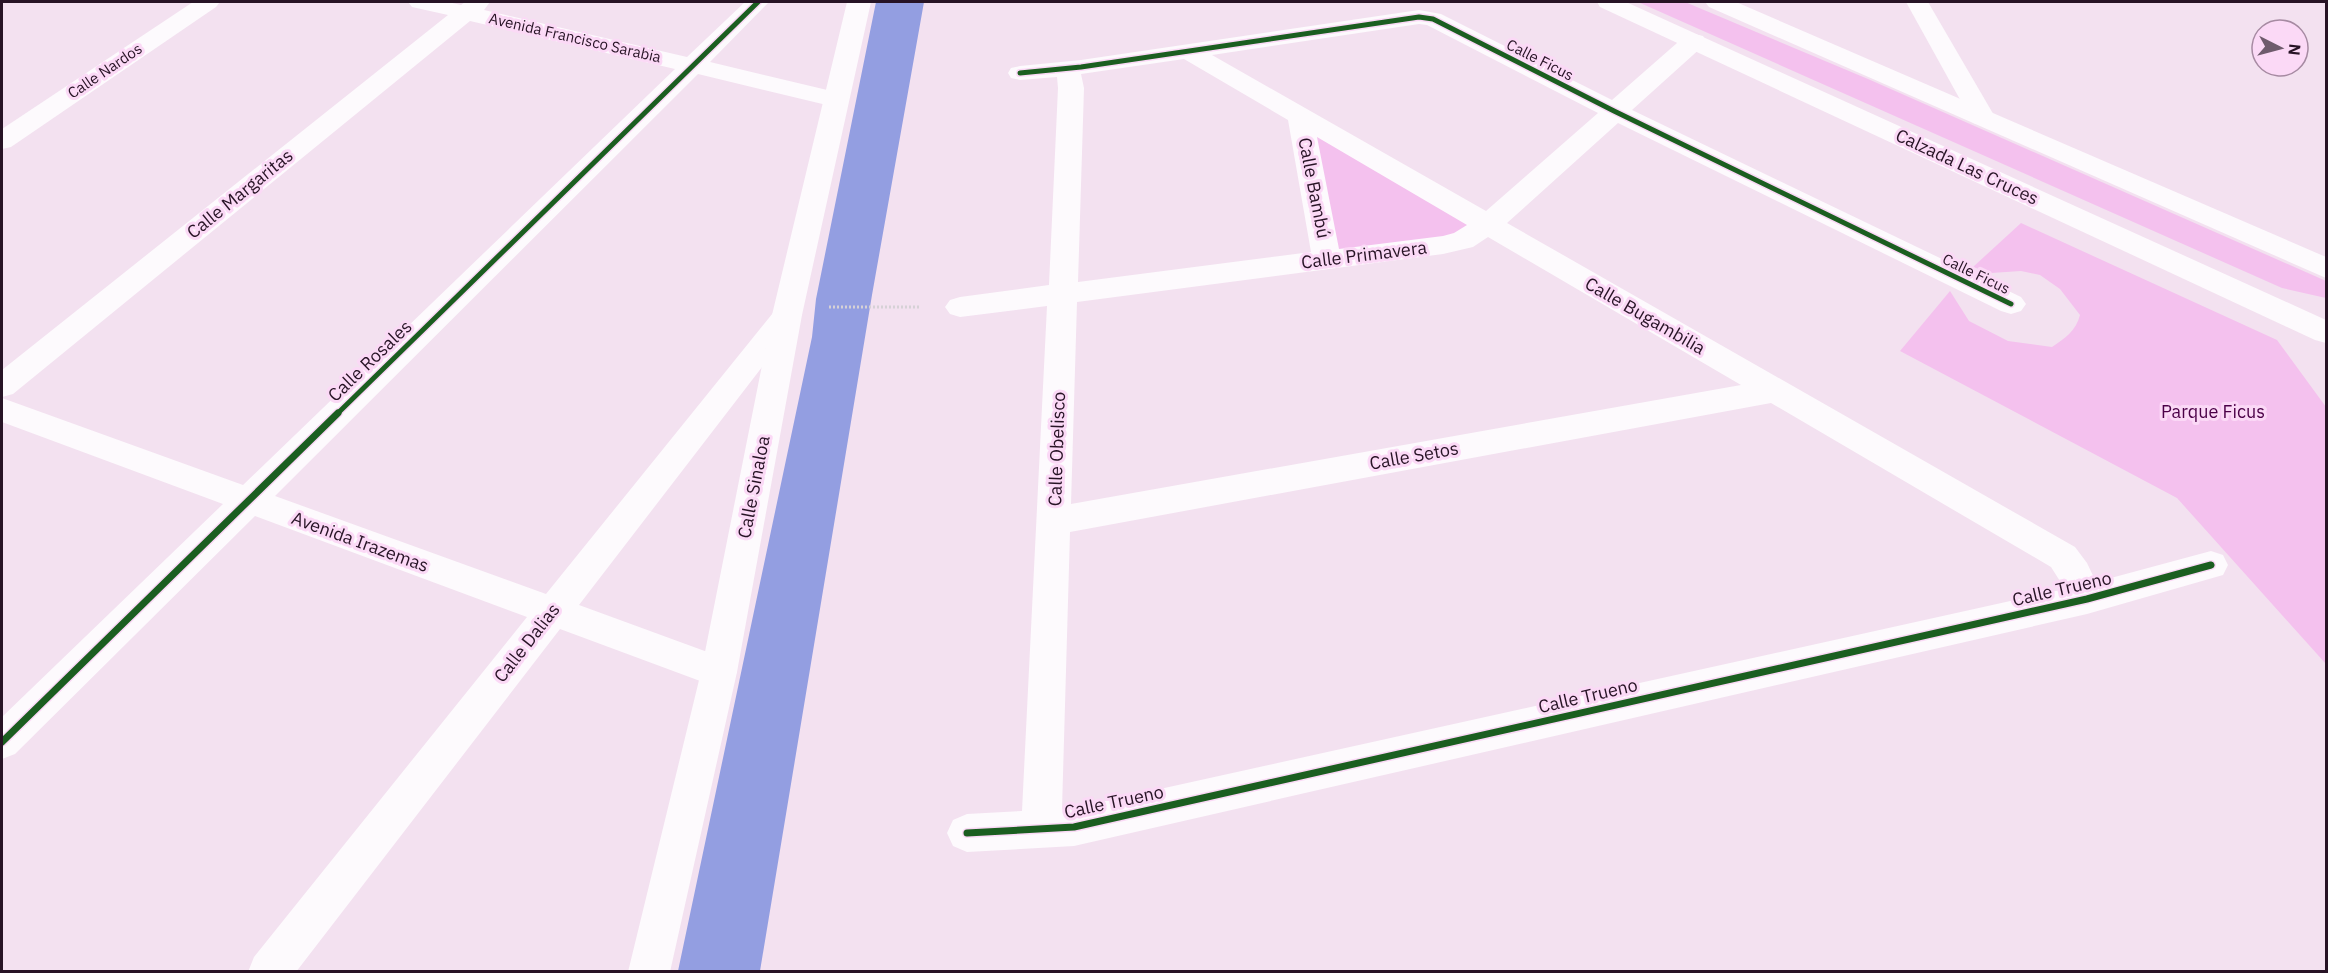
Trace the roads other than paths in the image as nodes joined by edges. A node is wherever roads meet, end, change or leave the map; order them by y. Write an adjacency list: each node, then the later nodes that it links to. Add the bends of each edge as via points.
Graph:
1 (208, 2): 18 (street, Calle Nardos)
2 (420, 2): 8 (street, Avenida Francisco Sarabia)
3 (758, 2): 11 (street, Calle Rosales)
4 (859, 2): 14 (street, Calle Sinaloa)
5 (1608, 2): 9 (street, Calzada Las Cruces)
6 (1717, 2): 17 (street)
7 (1917, 2): 17 (street)
8 (473, 7): 11 (street, Avenida Francisco Sarabia); 27 (street, Calle Margaritas)
9 (1694, 41): 15 (street, Calle Primavera); 26 (street, Calzada Las Cruces)
10 (1186, 50): 12 (street, Calle Ficus); 15 (street, Calle Ficus, via 1419,17 1433,19); 16 (street, Calle Bugambilia)
11 (693, 66): 14 (street, Avenida Francisco Sarabia); 30 (street, Calle Rosales)
12 (1068, 68): 13 (street, Calle Ficus); 22 (street, Calle Obelisco, via 1071,88)
13 (1020, 73)
14 (835, 99): 25 (street, Calle Sinaloa)
15 (1614, 111): 19 (street, Calle Primavera); 23 (street, Calle Ficus)
16 (1300, 116): 19 (street, Calle Bugambilia); 20 (street, Calle Bambú)
17 (1982, 117): 21 (street)
18 (2, 141)
19 (1488, 225): 20 (street, Calle Primavera, via 1463,240 1443,245); 28 (street, Calle Bugambilia)
20 (1327, 260): 22 (street, Calle Primavera)
21 (2326, 268)
22 (1063, 294): 24 (street, Calle Primavera); 31 (street, Calle Obelisco)
23 (2011, 304)
24 (960, 307)
25 (787, 315): 34 (street, Calle Dalias); 35 (street, Calle Sinaloa)
26 (2326, 332)
27 (2, 386)
28 (1774, 391): 31 (street, Calle Setos); 33 (street, Calle Bugambilia, via 2063,557)
29 (2, 410): 30 (street, Avenida Irazemas)
30 (248, 501): 34 (street, Avenida Irazemas); 36 (street, Calle Rosales)
31 (1054, 521): 37 (street, Calle Obelisco)
32 (2211, 566): 33 (street, Calle Trueno)
33 (2087, 599): 37 (street, Calle Trueno, via 1086,825)
34 (551, 612): 35 (street, Avenida Irazemas); 39 (street, Calle Dalias)
35 (719, 672): 40 (street, Calle Sinaloa)
36 (2, 742)
37 (1041, 830): 38 (street, Calle Trueno)
38 (967, 833)
39 (269, 972)
40 (649, 972)

